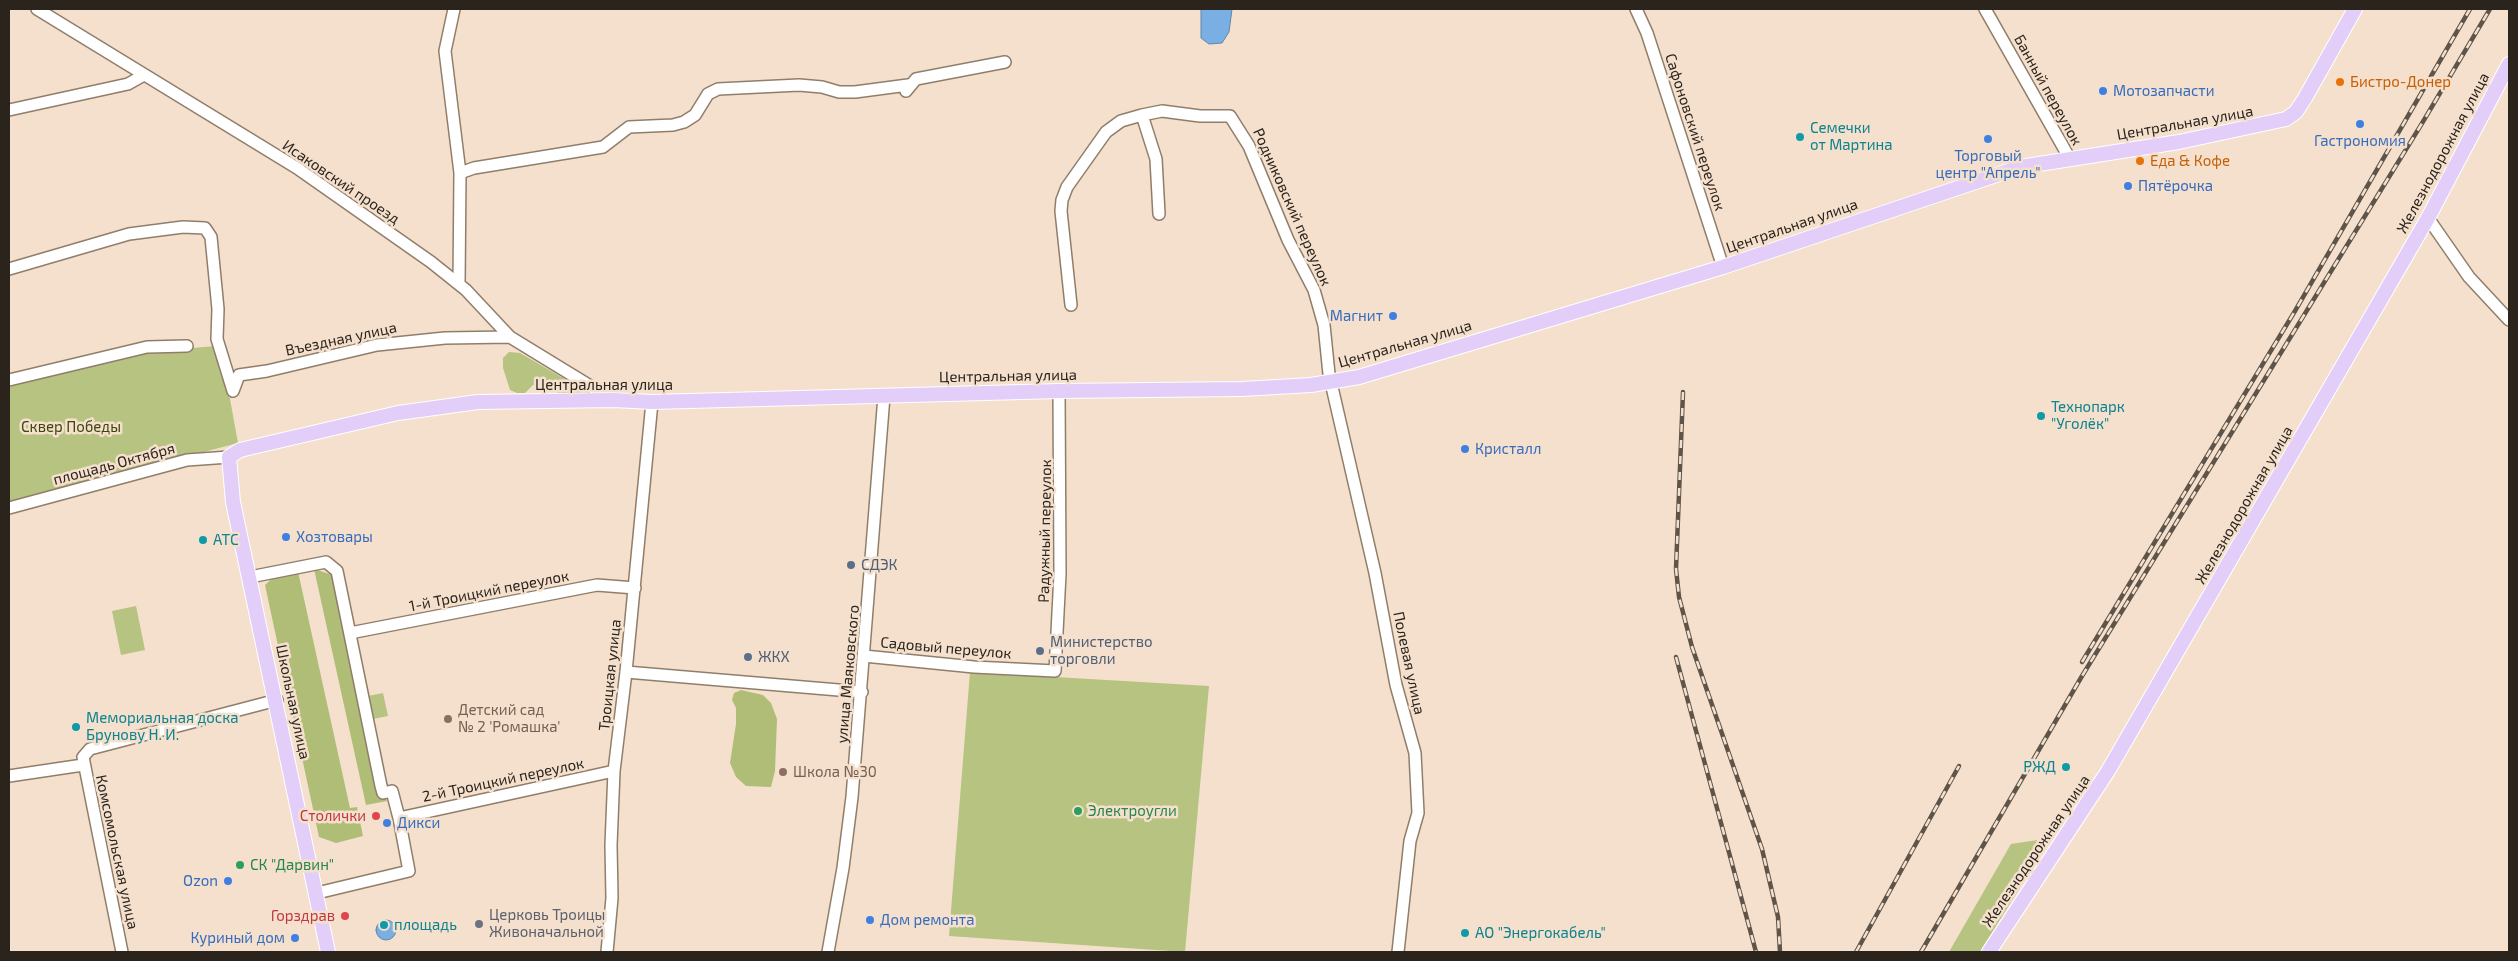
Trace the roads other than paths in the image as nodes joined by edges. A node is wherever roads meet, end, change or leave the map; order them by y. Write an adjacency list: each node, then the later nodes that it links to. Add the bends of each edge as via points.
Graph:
1 (37, 9): 8 (street, Исаковский проезд)
2 (454, 9): 12 (street, via 445,51)
3 (1636, 9): 15 (street, Сафоновский переулок, via 1648,33)
4 (1985, 9): 11 (street, Банный переулок)
5 (2355, 9): 11 (main road, Центральная улица, via 2305,98 2296,112 2286,119 2179,142)
6 (1005, 62): 12 (street, via 916,79 906,91 908,85 855,92 799,85 718,89 708,94 695,115 684,122 629,128 603,148 474,168)
7 (2509, 64): 14 (main road, Железнодорожная улица)
8 (144, 76): 9 (street, via 122,86); 17 (street, Исаковский проезд, via 297,168)
9 (9, 110)
10 (1142, 115): 13 (street, via 1156,159); 18 (street, Родниковский переулок, via 1121,121 1106,132 1067,187 1062,200); 23 (street, Родниковский переулок, via 1162,111 1230,116 1242,132 1288,240 1314,290 1324,325)
11 (2070, 159): 15 (main road, Центральная улица, via 2003,172)
12 (460, 173): 17 (street)
13 (1159, 214)
14 (2428, 218): 19 (street, via 2469,277); 48 (main road, Железнодорожная улица, via 2105,776)
15 (1723, 267): 23 (main road, Центральная улица, via 1381,371)
16 (9, 269): 20 (street, Въездная улица, via 129,234 183,227 205,228 211,237 218,309 217,339 233,391 239,375 383,344 445,338)
17 (459, 284): 20 (street, Исаковский проезд)
18 (1071, 305)
19 (2509, 320)
20 (510, 337): 26 (street, Исаковский проезд)
21 (187, 346): 22 (street, via 147,347)
22 (9, 380)
23 (1331, 382): 24 (main road, Центральная улица, via 1242,389); 47 (street, Полевая улица, via 1375,573 1396,685 1415,753 1418,813 1410,841)
24 (1059, 391): 25 (main road, Центральная улица); 34 (street, Радужный переулок, via 1060,574)
25 (884, 396): 27 (main road, Центральная улица); 33 (street, улица Маяковского)
26 (613, 400): 27 (main road, Центральная улица); 28 (main road, Центральная улица, via 443,405 279,440 240,450)
27 (652, 402): 31 (street, Троицкая улица)
28 (229, 457): 29 (street, площадь Октября, via 187,460); 30 (main road, Школьная улица, via 233,502)
29 (9, 508)
30 (250, 577): 32 (street, via 326,562 332,565 339,577); 37 (main road, Школьная улица)
31 (634, 588): 32 (street, 1-й Троицкий переулок, via 597,585); 35 (street, Троицкая улица)
32 (350, 633): 41 (street, via 381,786 383,793 392,791)
33 (864, 656): 34 (street, Садовый переулок); 36 (street, улица Маяковского)
34 (1055, 671)
35 (626, 672): 36 (street); 39 (street, Троицкая улица)
36 (862, 692): 46 (street, улица Маяковского, via 847,839)
37 (277, 700): 38 (street, via 90,749); 42 (main road, Школьная улица)
38 (83, 761): 40 (street); 43 (street, Комсомольская улица)
39 (614, 771): 41 (street, 2-й Троицкий переулок); 45 (street, Троицкая улица, via 612,898)
40 (9, 776)
41 (398, 818): 42 (street, via 409,871)
42 (317, 893): 44 (main road, Школьная улица)
43 (122, 952)
44 (328, 952)
45 (607, 952)
46 (828, 952)
47 (1398, 952)
48 (1989, 952)

